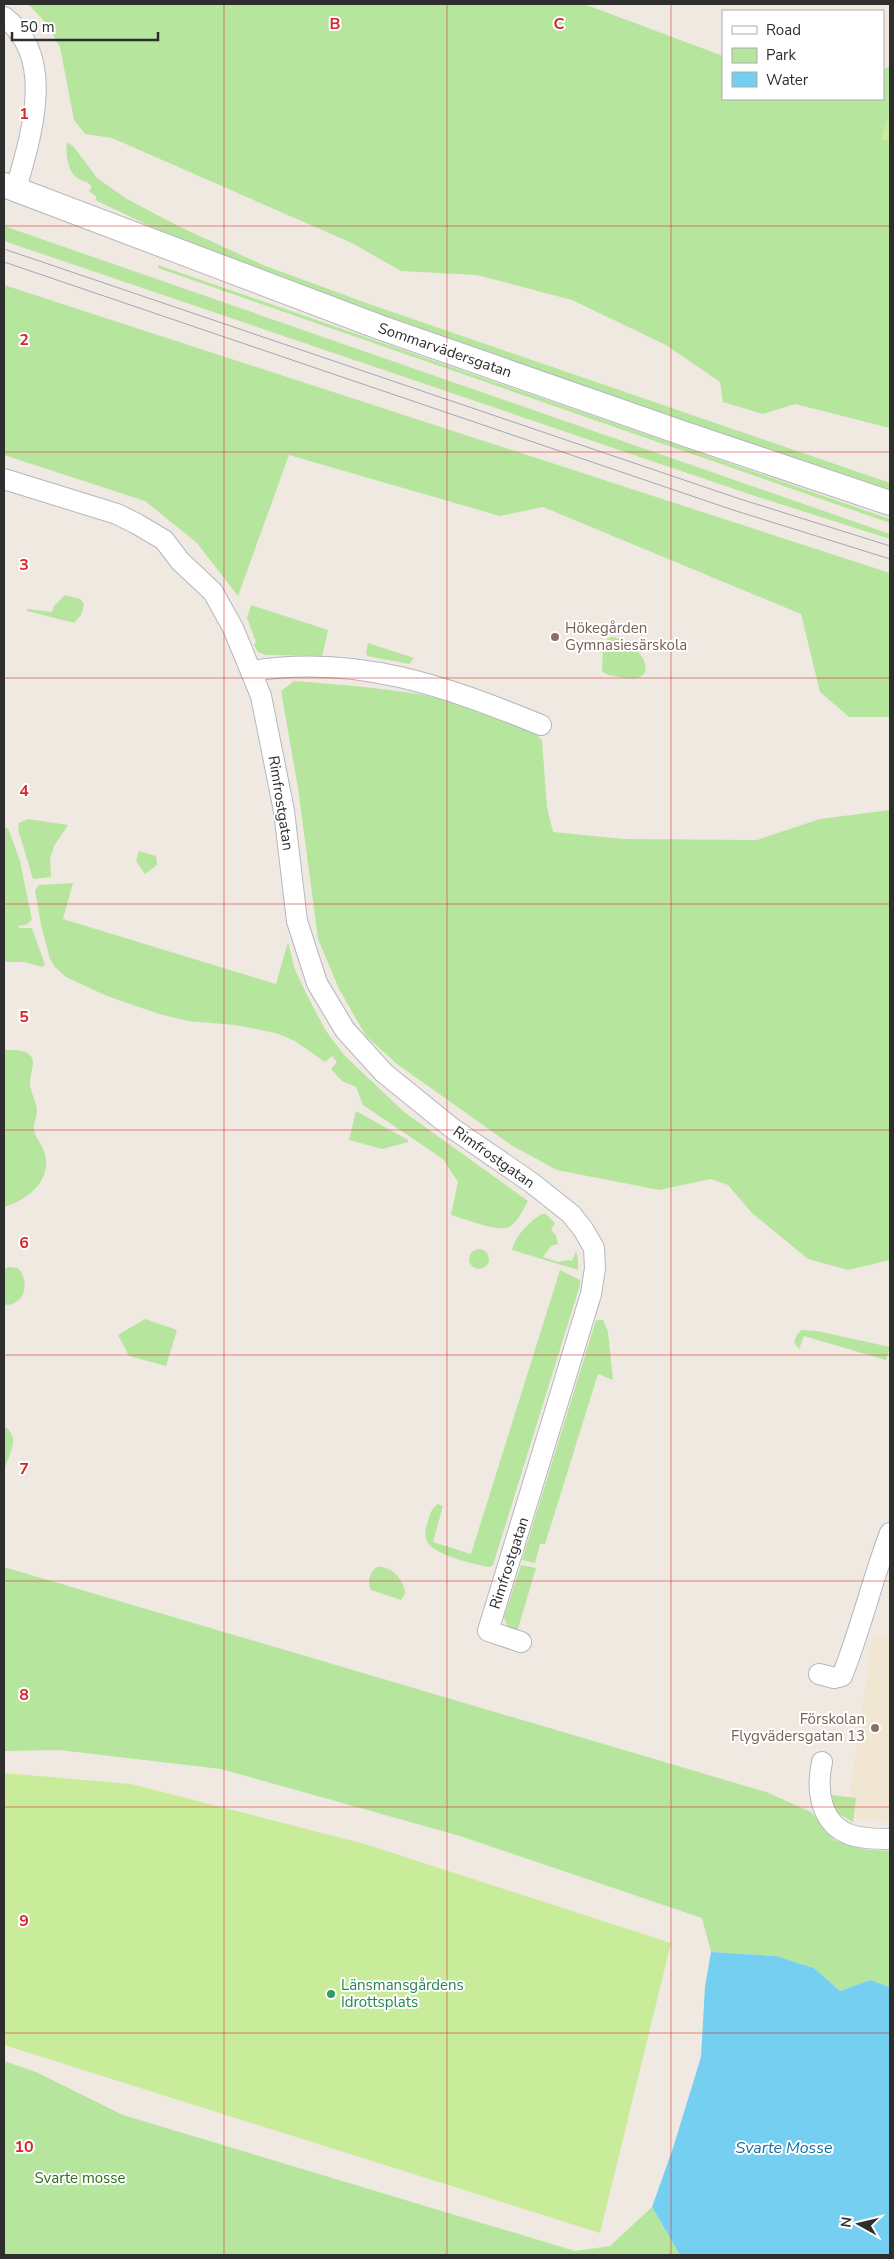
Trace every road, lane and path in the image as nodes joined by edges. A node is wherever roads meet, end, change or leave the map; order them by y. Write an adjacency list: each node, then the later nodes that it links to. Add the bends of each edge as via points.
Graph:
1 (4, 17): 2 (street, via 12,23 27,46 35,66 37,87 33,112)
2 (10, 187): 4 (street, Sommarvädersgatan, via 380,327)
3 (4, 479): 5 (street, Rimfrostgatan, via 117,514 164,540 180,561 213,592 233,628)
4 (890, 503)
5 (251, 672): 6 (street, via 274,668 325,668 397,675 470,696); 8 (street, Rimfrostgatan, via 261,696 278,774 297,921 314,976 326,1000 345,1030 384,1073 452,1128 571,1214 594,1248 595,1268 589,1302 488,1631)
6 (541, 725)
7 (890, 1532): 9 (street, via 842,1676 834,1678)
8 (520, 1642)
9 (819, 1674)
10 (822, 1762): 11 (street, via 818,1790 831,1822 851,1835)
11 (890, 1839)

